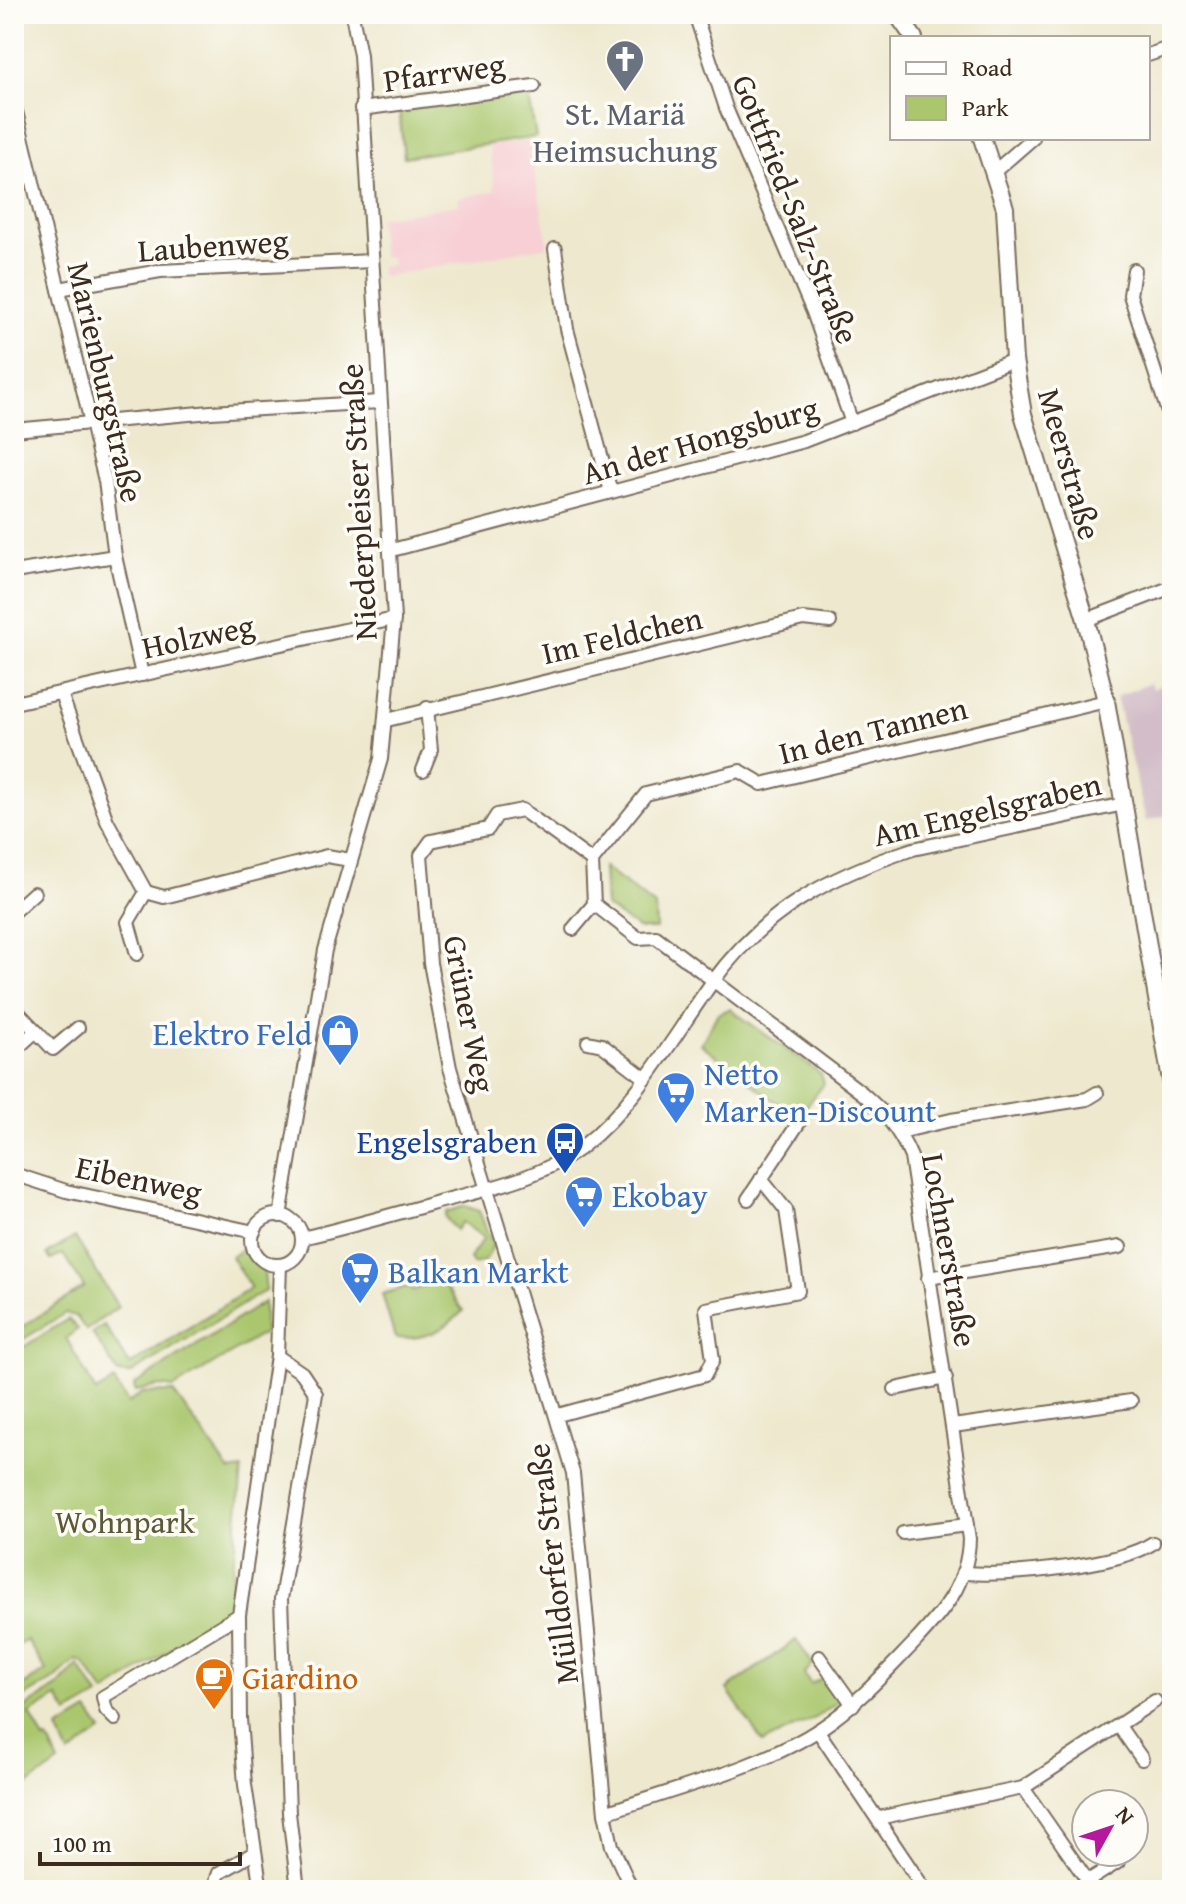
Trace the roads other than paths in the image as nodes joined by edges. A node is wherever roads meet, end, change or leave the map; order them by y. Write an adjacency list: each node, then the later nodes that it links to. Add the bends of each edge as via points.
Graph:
1 (352, 14): 9 (street, Niederpleiser Straße, via 360,55)
2 (695, 14): 20 (street, Gottfried-Salz-Straße, via 726,108 813,312)
3 (897, 14): 4 (street)
4 (913, 36)
5 (1172, 47): 6 (street)
6 (1150, 54)
7 (534, 86): 9 (street, Pfarrweg)
8 (14, 103): 16 (street, Marienburgstraße)
9 (361, 109): 14 (street, Niederpleiser Straße)
10 (983, 140): 12 (street, Meerstraße)
11 (1031, 140): 12 (street)
12 (995, 171): 17 (street, Meerstraße, via 1005,208)
13 (555, 249): 23 (street, via 567,329)
14 (372, 261): 16 (street, Laubenweg, via 160,271); 18 (street, Niederpleiser Straße)
15 (1134, 270): 21 (street, via 1130,295)
16 (59, 289): 19 (street, Marienburgstraße)
17 (1014, 360): 20 (street, An der Hongsburg); 29 (street, Meerstraße, via 1032,447)
18 (380, 402): 19 (street); 24 (street, Niederpleiser Straße)
19 (89, 422): 22 (street); 25 (street, Marienburgstraße, via 105,481)
20 (852, 423): 23 (street, An der Hongsburg, via 736,461)
21 (1172, 425)
22 (14, 430)
23 (611, 492): 24 (street, An der Hongsburg)
24 (392, 550): 28 (street, Niederpleiser Straße)
25 (115, 556): 26 (street); 31 (street, Marienburgstraße)
26 (14, 572)
27 (1172, 587): 29 (street)
28 (394, 619): 31 (street, Holzweg); 36 (street, Niederpleiser Straße)
29 (1086, 620): 33 (street, Meerstraße)
30 (830, 622): 35 (street, Im Feldchen, via 803,619)
31 (142, 675): 32 (street, Holzweg)
32 (61, 694): 34 (street, Holzweg); 41 (street, via 107,821)
33 (1106, 701): 38 (street, Meerstraße); 40 (street, In den Tannen, via 762,784 740,771 646,794)
34 (14, 703)
35 (427, 708): 36 (street, Im Feldchen); 37 (street, via 431,750)
36 (387, 720): 39 (street, Niederpleiser Straße, via 381,759)
37 (423, 770)
38 (1124, 804): 47 (street, Am Engelsgraben, via 940,842 853,869 764,925); 54 (street, Meerstraße)
39 (350, 860): 41 (street, via 327,856 164,897); 62 (street, Niederpleiser Straße, via 325,950)
40 (592, 861): 43 (street); 60 (street, Grüner Weg, via 522,810 497,815 488,829 425,846 422,870 433,975 450,1068)
41 (146, 892): 46 (street, via 128,922)
42 (34, 893): 44 (street)
43 (594, 904): 45 (street); 47 (street, via 638,938 656,937)
44 (14, 911)
45 (573, 929)
46 (137, 954)
47 (713, 982): 53 (street, Am Engelsgraben); 57 (street, Lochnerstraße, via 862,1093)
48 (14, 1008): 50 (street)
49 (78, 1028): 50 (street, via 53,1049)
50 (36, 1031): 52 (street)
51 (588, 1042): 53 (street, via 602,1045)
52 (14, 1051)
53 (645, 1078): 60 (street, Am Engelsgraben, via 623,1110 582,1147 557,1163)
54 (1172, 1086)
55 (1097, 1093): 57 (street)
56 (800, 1121): 59 (street)
57 (900, 1132): 67 (street, Lochnerstraße, via 911,1157)
58 (14, 1174): 63 (street, Eibenweg, via 66,1191)
59 (761, 1179): 61 (street); 72 (street, via 786,1210 798,1291 706,1309 713,1360 705,1375)
60 (485, 1190): 64 (street, Am Engelsgraben); 72 (street, Mülldorfer Straße)
61 (748, 1199)
62 (280, 1216): 63 (street, via 266,1218); 64 (street, via 295,1223)
63 (254, 1232): 66 (street, via 258,1256)
64 (302, 1238): 66 (street, via 299,1253)
65 (1120, 1247): 67 (street)
66 (280, 1265): 68 (street)
67 (928, 1278): 69 (street, Lochnerstraße)
68 (277, 1356): 78 (street); 94 (street, via 302,1373 316,1394 281,1599 288,1798)
69 (946, 1378): 70 (street, Lochnerstraße); 73 (street, Lochnerstraße)
70 (895, 1389)
71 (1131, 1401): 73 (street)
72 (558, 1415): 87 (street, Mülldorfer Straße, via 573,1473)
73 (953, 1426): 74 (street, Lochnerstraße)
74 (967, 1525): 75 (street); 77 (street, Lochnerstraße)
75 (903, 1533)
76 (1153, 1543): 77 (street, via 1139,1553 1096,1560 996,1575)
77 (965, 1573): 81 (street, Lochnerstraße, via 952,1600 930,1626)
78 (239, 1615): 82 (street, via 103,1697); 89 (street, via 240,1719)
79 (819, 1657): 81 (street)
80 (1155, 1701): 83 (street)
81 (853, 1705): 84 (street, Lochnerstraße)
82 (115, 1719)
83 (1119, 1726): 85 (street); 86 (street)
84 (818, 1731): 87 (street, Lochnerstraße, via 746,1764); 88 (street)
85 (1142, 1759)
86 (1023, 1788): 88 (street); 91 (street)
87 (605, 1813): 95 (street, Mülldorfer Straße, via 612,1846)
88 (878, 1818): 96 (street)
89 (254, 1853): 92 (street, via 219,1873); 93 (street)
90 (1111, 1868): 91 (street)
91 (1091, 1886)
92 (213, 1890)
93 (261, 1890)
94 (298, 1890)
95 (632, 1890)
96 (925, 1890)

